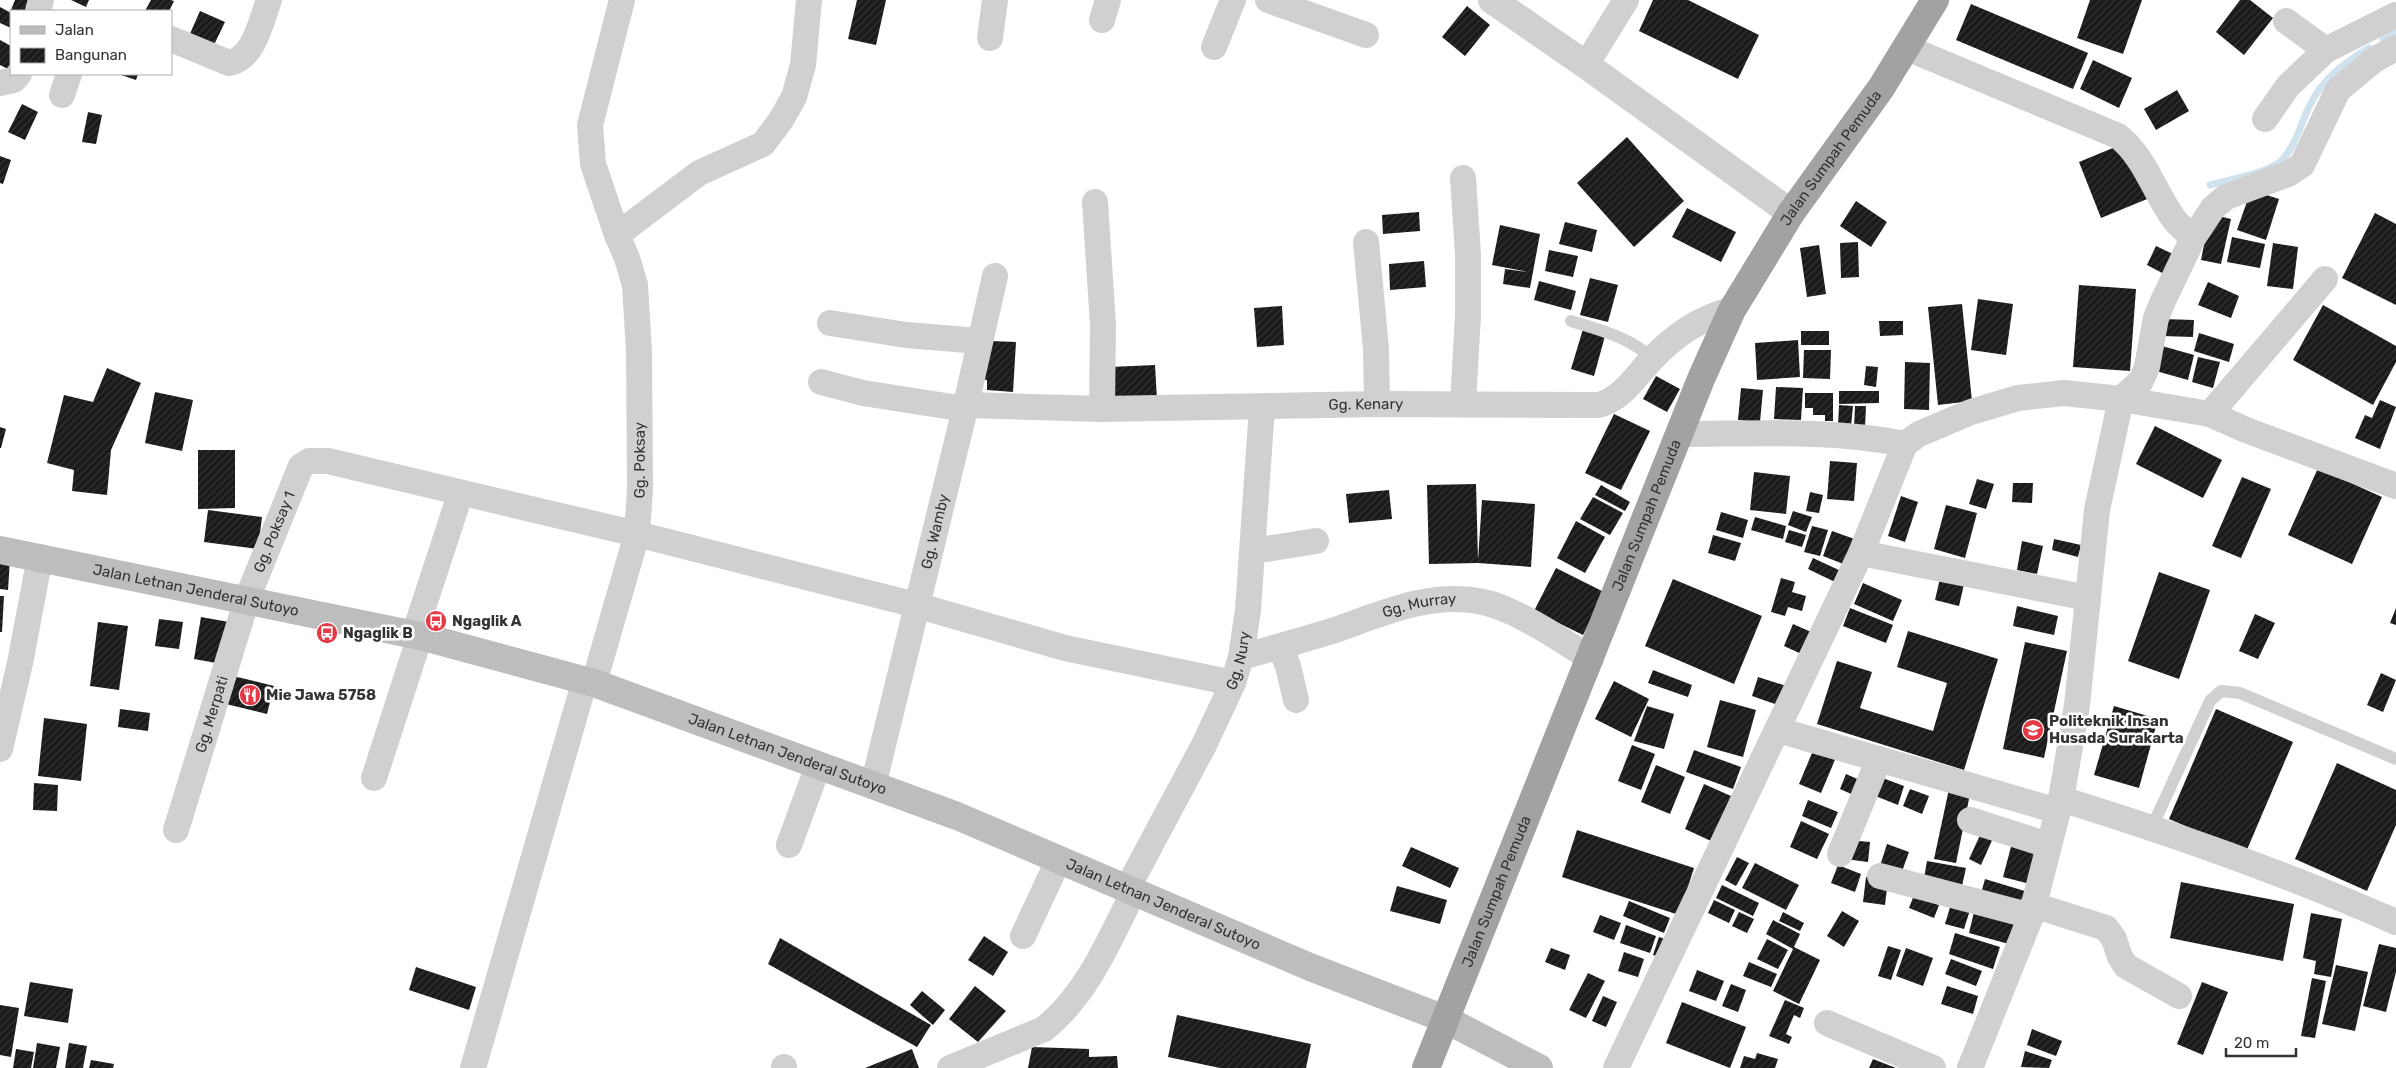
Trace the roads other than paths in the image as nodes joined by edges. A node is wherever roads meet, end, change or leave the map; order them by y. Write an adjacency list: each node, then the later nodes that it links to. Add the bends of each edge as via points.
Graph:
1 (269, 0): 14 (street, via 248,51 237,62 229,63)
2 (622, 0): 26 (street, Gg. Poksay, via 590,125 593,164)
3 (809, 0): 26 (street, via 803,64 794,97 763,144 699,174)
4 (995, 0): 13 (street)
5 (1233, 0): 15 (street)
6 (1268, 0): 12 (street)
7 (1492, 0): 19 (street)
8 (1626, 0): 19 (street)
9 (1935, 0): 16 (highway, Jalan Sumpah Pemuda)
10 (2396, 16): 18 (street)
11 (2286, 21): 18 (street)
12 (1366, 35)
13 (990, 38)
14 (172, 39)
15 (1214, 48)
16 (1907, 48): 25 (highway, Jalan Sumpah Pemuda); 27 (street, via 2118,136 2128,144 2154,182 2174,218)
17 (2396, 48): 27 (street, via 2374,60 2338,90 2302,165 2288,174 2226,197 2213,208)
18 (2326, 50): 22 (street, via 2288,86)
19 (1586, 65): 25 (street)
20 (18, 75): 21 (street, via 14,80)
21 (0, 83)
22 (2265, 119)
23 (1463, 178): 39 (street, via 1468,315)
24 (1095, 202): 42 (street, via 1103,325)
25 (1791, 212): 31 (highway, Jalan Sumpah Pemuda)
26 (617, 235): 48 (street, Gg. Poksay, via 627,258 638,314 640,488)
27 (2193, 238): 37 (street, via 2156,318 2147,367 2141,381)
28 (1366, 242): 38 (street, via 1376,349)
29 (995, 276): 34 (street, Gg. Wamby)
30 (2325, 279): 43 (street)
31 (1732, 310): 35 (street, Gg. Kenary, via 1709,316); 44 (highway, Jalan Sumpah Pemuda)
32 (1571, 321): 35 (lane, via 1616,335 1642,349)
33 (830, 323): 34 (street, via 906,335)
34 (980, 341): 40 (street, Gg. Wamby)
35 (1666, 346): 39 (street, Gg. Kenary, via 1614,399 1599,405)
36 (821, 382): 40 (street, Gg. Kenary, via 863,393)
37 (2121, 399): 43 (street); 45 (street, via 2064,393 2018,398 1971,412 1919,434); 54 (street, via 2096,510)
38 (1377, 404): 39 (street, Gg. Kenary); 41 (street, Gg. Kenary)
39 (1463, 404)
40 (966, 407): 42 (street, Gg. Kenary); 56 (street, Gg. Wamby)
41 (1262, 408): 42 (street, Gg. Kenary); 51 (street, Gg, Nury)
42 (1102, 409)
43 (2210, 414): 46 (street)
44 (1679, 434): 45 (street, via 1830,434 1865,436); 60 (highway, Jalan Sumpah Pemuda)
45 (1905, 444): 52 (street)
46 (2396, 486)
47 (456, 507): 57 (street)
48 (637, 534): 55 (street, Gg. Poksay 1, via 328,461 309,461 301,466); 56 (street); 61 (street, Gg. Poksay)
49 (1316, 542): 51 (street)
50 (0, 550): 53 (main road, Jalan Letnan Jenderal Sutoyo)
51 (1253, 551): 59 (street, Gg, Nury)
52 (1861, 553): 54 (street); 64 (street)
53 (40, 557): 55 (main road, Jalan Letnan Jenderal Sutoyo); 65 (street)
54 (2088, 598): 71 (street, via 2077,706)
55 (247, 599): 57 (main road, Jalan Letnan Jenderal Sutoyo); 74 (street, Gg. Merpati)
56 (916, 605): 62 (street, via 1065,648); 70 (street, Gg. Wamby)
57 (417, 635): 61 (main road, Jalan Letnan Jenderal Sutoyo); 69 (street)
58 (1280, 646): 59 (street, Gg. Murray); 60 (street, Gg. Murray, via 1416,604 1470,600 1484,602 1512,614); 63 (street)
59 (1241, 657): 62 (street, Gg, Nury)
60 (1591, 658): 85 (highway, Jalan Sumpah Pemuda)
61 (590, 682): 68 (main road, Jalan Letnan Jenderal Sutoyo); 87 (street, Gg. Poksay)
62 (1233, 683): 80 (street, Gg, Nury)
63 (1296, 700)
64 (1778, 730): 66 (street); 91 (street)
65 (1, 743)
66 (1879, 759): 71 (street); 77 (street)
67 (2396, 759): 73 (lane, via 2240,693 2221,691 2210,700)
68 (818, 766): 70 (main road, Jalan Letnan Jenderal Sutoyo); 75 (street)
69 (374, 778)
70 (873, 786): 78 (main road, Jalan Letnan Jenderal Sutoyo, via 958,816)
71 (2060, 805): 73 (street); 76 (street)
72 (1970, 820): 76 (street)
73 (2152, 827): 82 (street, via 2342,898)
74 (176, 830)
75 (789, 845)
76 (2048, 845): 81 (street)
77 (1840, 854)
78 (1059, 859): 80 (main road, Jalan Letnan Jenderal Sutoyo); 83 (street)
79 (1880, 876): 81 (street)
80 (1130, 890): 85 (main road, Jalan Letnan Jenderal Sutoyo, via 1310,967); 88 (street, Gg, Nury, via 1093,971 1054,1020 1044,1029)
81 (2032, 910): 84 (street, via 2106,928 2126,966); 93 (street)
82 (2396, 922)
83 (1023, 936)
84 (2179, 996)
85 (1445, 1019): 89 (highway, Jalan Sumpah Pemuda); 90 (main road, Jalan Letnan Jenderal Sutoyo)
86 (1827, 1023): 92 (street)
87 (473, 1068)
88 (950, 1068)
89 (1426, 1068)
90 (1539, 1068)
91 (1616, 1068)
92 (1933, 1068)
93 (1970, 1068)

